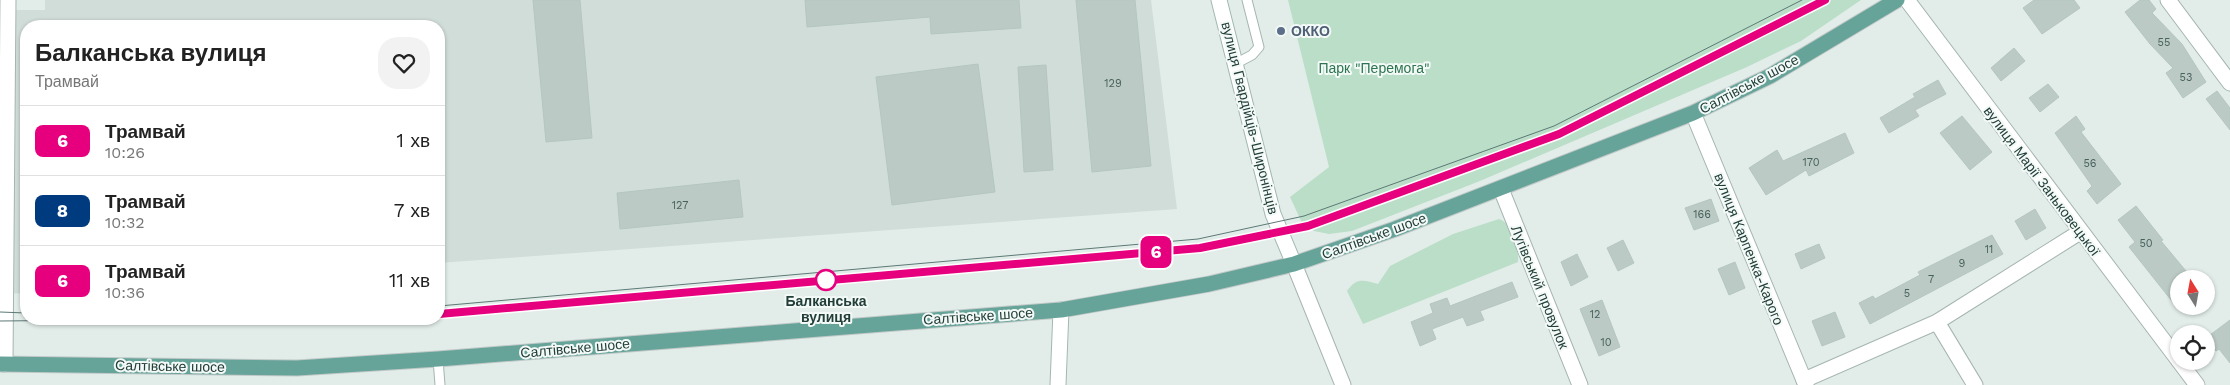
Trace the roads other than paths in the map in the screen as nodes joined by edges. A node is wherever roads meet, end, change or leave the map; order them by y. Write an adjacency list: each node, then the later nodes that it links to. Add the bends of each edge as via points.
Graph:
1 (8, 0): 17 (street)
2 (1220, 0): 7 (street, вулиця Гвардійців-Широнінців)
3 (1247, 0): 7 (lane, via 1259,47 1252,56)
4 (1897, 0): 9 (main road, Салтівське шосе, via 1770,76)
5 (1907, 0): 11 (street, вулиця Марії Заньковецької)
6 (2168, 0): 8 (street)
7 (1235, 64): 12 (street, вулиця Гвардійців-Широнінців, via 1273,214)
8 (2230, 83)
9 (1693, 113): 10 (main road, Салтівське шосе); 19 (street, вулиця Карпенка-Карого)
10 (1501, 189): 12 (main road, Салтівське шосе); 23 (street, Лугівський провулок)
11 (2080, 232): 14 (street); 15 (street, вулиця Марії Заньковецької)
12 (1294, 264): 13 (main road, Салтівське шосе, via 1209,284); 22 (street, вулиця Гвардійців-Широнінців)
13 (1061, 310): 16 (main road, Салтівське шосе); 21 (street)
14 (1937, 322): 19 (street); 24 (street)
15 (2170, 349)
16 (438, 359): 17 (main road, Салтівське шосе, via 297,368); 20 (lane)
17 (2, 364)
18 (2186, 370): 25 (street, вулиця Марії Заньковецької)
19 (1805, 383)
20 (440, 385)
21 (1058, 385)
22 (1343, 385)
23 (1580, 385)
24 (1975, 385)
25 (2197, 385)

